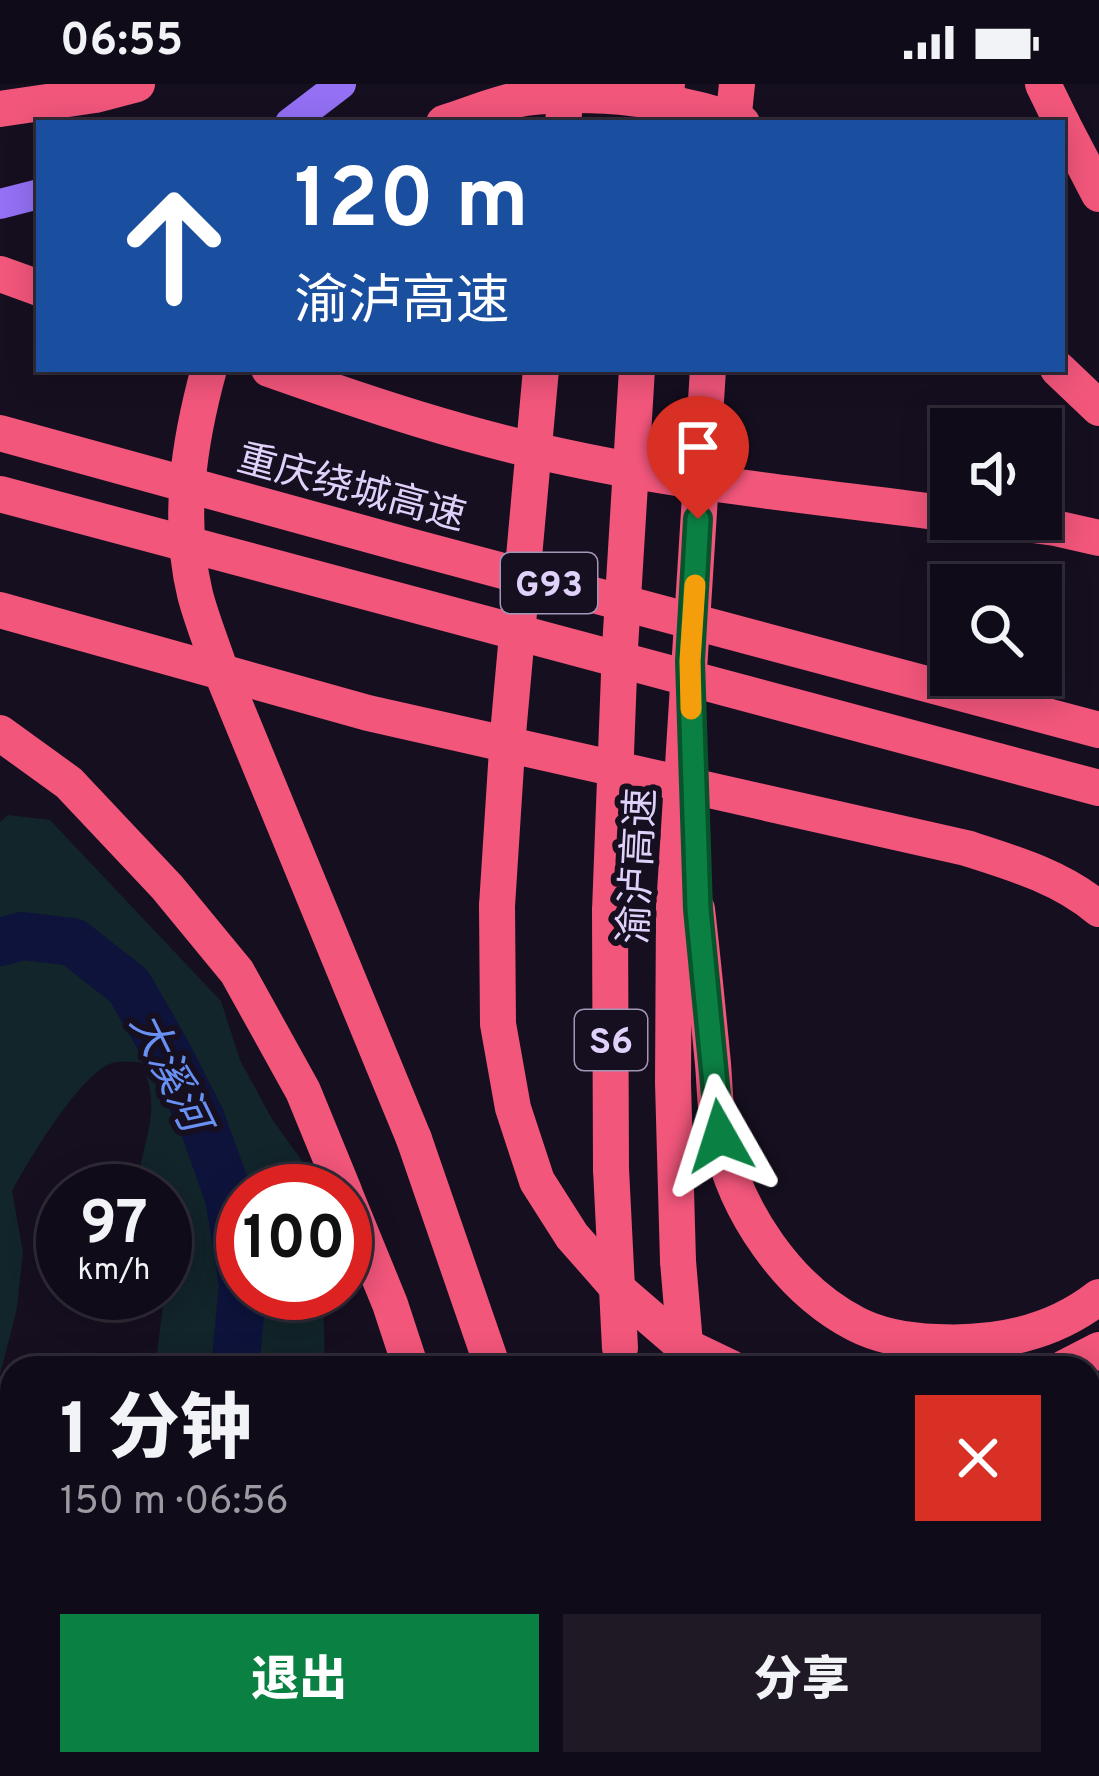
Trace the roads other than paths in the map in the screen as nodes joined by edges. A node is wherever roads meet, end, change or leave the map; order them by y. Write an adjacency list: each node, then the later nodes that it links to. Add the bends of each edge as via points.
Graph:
1 (137, 84): 7 (highway)
2 (340, 84): 8 (main road)
3 (567, 84): 10 (highway, bridge)
4 (667, 84): 11 (highway, bridge)
5 (736, 84): 13 (highway, bridge)
6 (1043, 84): 14 (highway)
7 (0, 109)
8 (294, 120)
9 (454, 120): 12 (highway, via 524,98 629,96)
10 (563, 120)
11 (663, 120)
12 (731, 120)
13 (737, 120)
14 (1061, 120)
15 (1065, 129): 16 (highway)
16 (1099, 194)
17 (36, 195): 18 (main road)
18 (0, 204)
19 (0, 274): 20 (highway)
20 (36, 287)
21 (208, 372): 43 (highway, bridge, via 184,509 195,592 415,1139)
22 (278, 372): 30 (highway, via 471,436 572,459)
23 (541, 372): 46 (highway, bridge, via 508,734 498,1024 537,1181 623,1294)
24 (637, 372): 44 (highway, 渝泸高速 / S6, bridge, via 610,911)
25 (708, 372): 37 (highway, 渝泸高速 / S6, bridge, via 690,661)
26 (1061, 372): 27 (highway)
27 (1099, 408)
28 (0, 433): 34 (highway, 重庆绕城高速 / G93)
29 (0, 494): 36 (highway, G93)
30 (930, 511)
31 (1062, 530): 32 (highway)
32 (1099, 538)
33 (0, 610): 38 (highway, via 368,713 966,848 1032,868)
34 (1099, 730)
35 (0, 733): 39 (highway, via 69,783 237,971)
36 (1099, 788)
37 (686, 909): 41 (highway, via 720,1136 737,1193 807,1291 857,1325 914,1341 974,1344 1025,1335); 45 (highway, 渝泸高速 / S6, bridge, via 673,1083)
38 (1099, 909)
39 (333, 1164)
40 (372, 1260): 42 (highway)
41 (1099, 1297)
42 (407, 1356)
43 (489, 1356)
44 (620, 1356)
45 (685, 1356)
46 (706, 1356)

